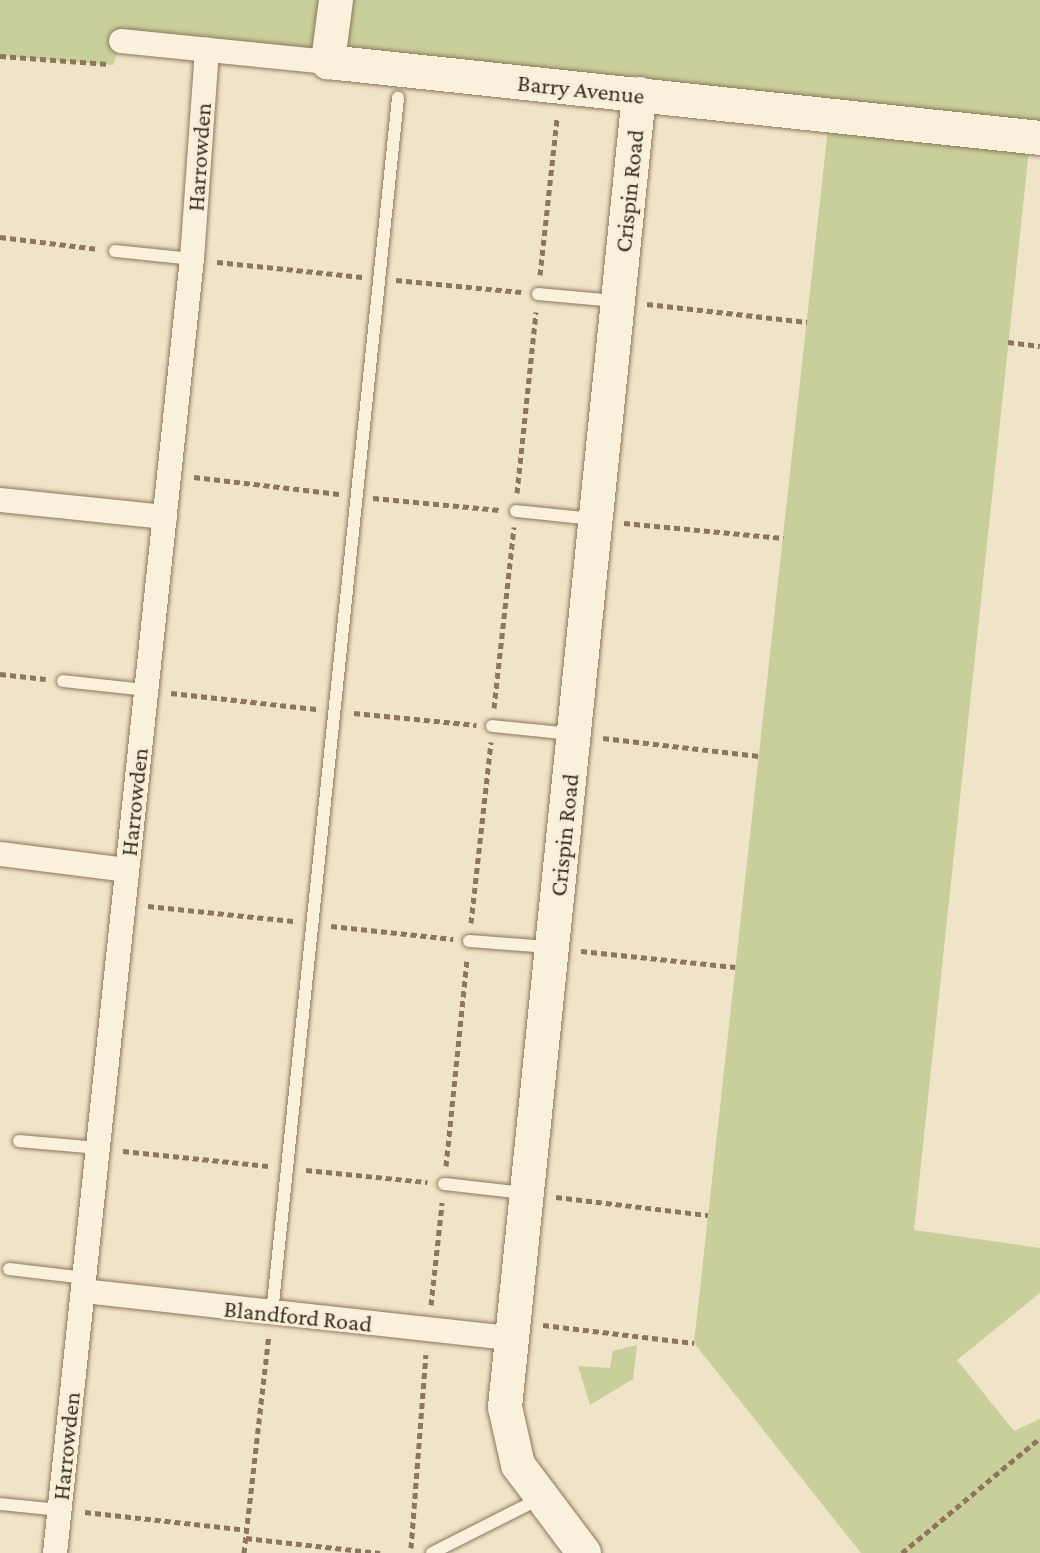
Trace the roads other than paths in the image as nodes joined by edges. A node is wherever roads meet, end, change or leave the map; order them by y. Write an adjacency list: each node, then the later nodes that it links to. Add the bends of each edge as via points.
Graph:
1 (336, 0): 4 (street)
2 (121, 41): 3 (street, Barry Avenue)
3 (207, 50): 4 (street, Barry Avenue); 9 (street, Harrowden)
4 (328, 62): 5 (street, Barry Avenue)
5 (639, 94): 7 (street, Barry Avenue); 11 (street, Crispin Road)
6 (398, 98): 30 (lane)
7 (1040, 138)
8 (115, 251): 9 (lane)
9 (192, 259): 14 (street, Harrowden)
10 (538, 294): 11 (lane)
11 (618, 301): 15 (street, Crispin Road)
12 (0, 500): 14 (street)
13 (516, 511): 15 (lane)
14 (165, 517): 17 (street, Harrowden)
15 (596, 520): 19 (street, Crispin Road)
16 (63, 681): 17 (lane)
17 (146, 690): 21 (street, Harrowden)
18 (492, 726): 19 (lane)
19 (574, 734): 23 (street, Crispin Road)
20 (0, 854): 21 (street)
21 (126, 870): 25 (street, Harrowden)
22 (469, 941): 23 (lane)
23 (552, 948): 27 (street, Crispin Road)
24 (19, 1141): 25 (lane)
25 (98, 1148): 29 (street, Harrowden)
26 (444, 1184): 27 (lane)
27 (527, 1194): 31 (street, Crispin Road)
28 (9, 1269): 29 (lane)
29 (84, 1285): 30 (street, Blandford Road); 34 (street, Harrowden)
30 (272, 1313): 31 (street, Blandford Road, via 428,1329)
31 (513, 1330): 32 (street, Crispin Road, via 505,1407 518,1465)
32 (539, 1499): 36 (lane); 37 (street, Crispin Road)
33 (0, 1504): 34 (lane)
34 (59, 1510): 35 (street, Harrowden)
35 (55, 1553)
36 (432, 1553)
37 (584, 1553)

